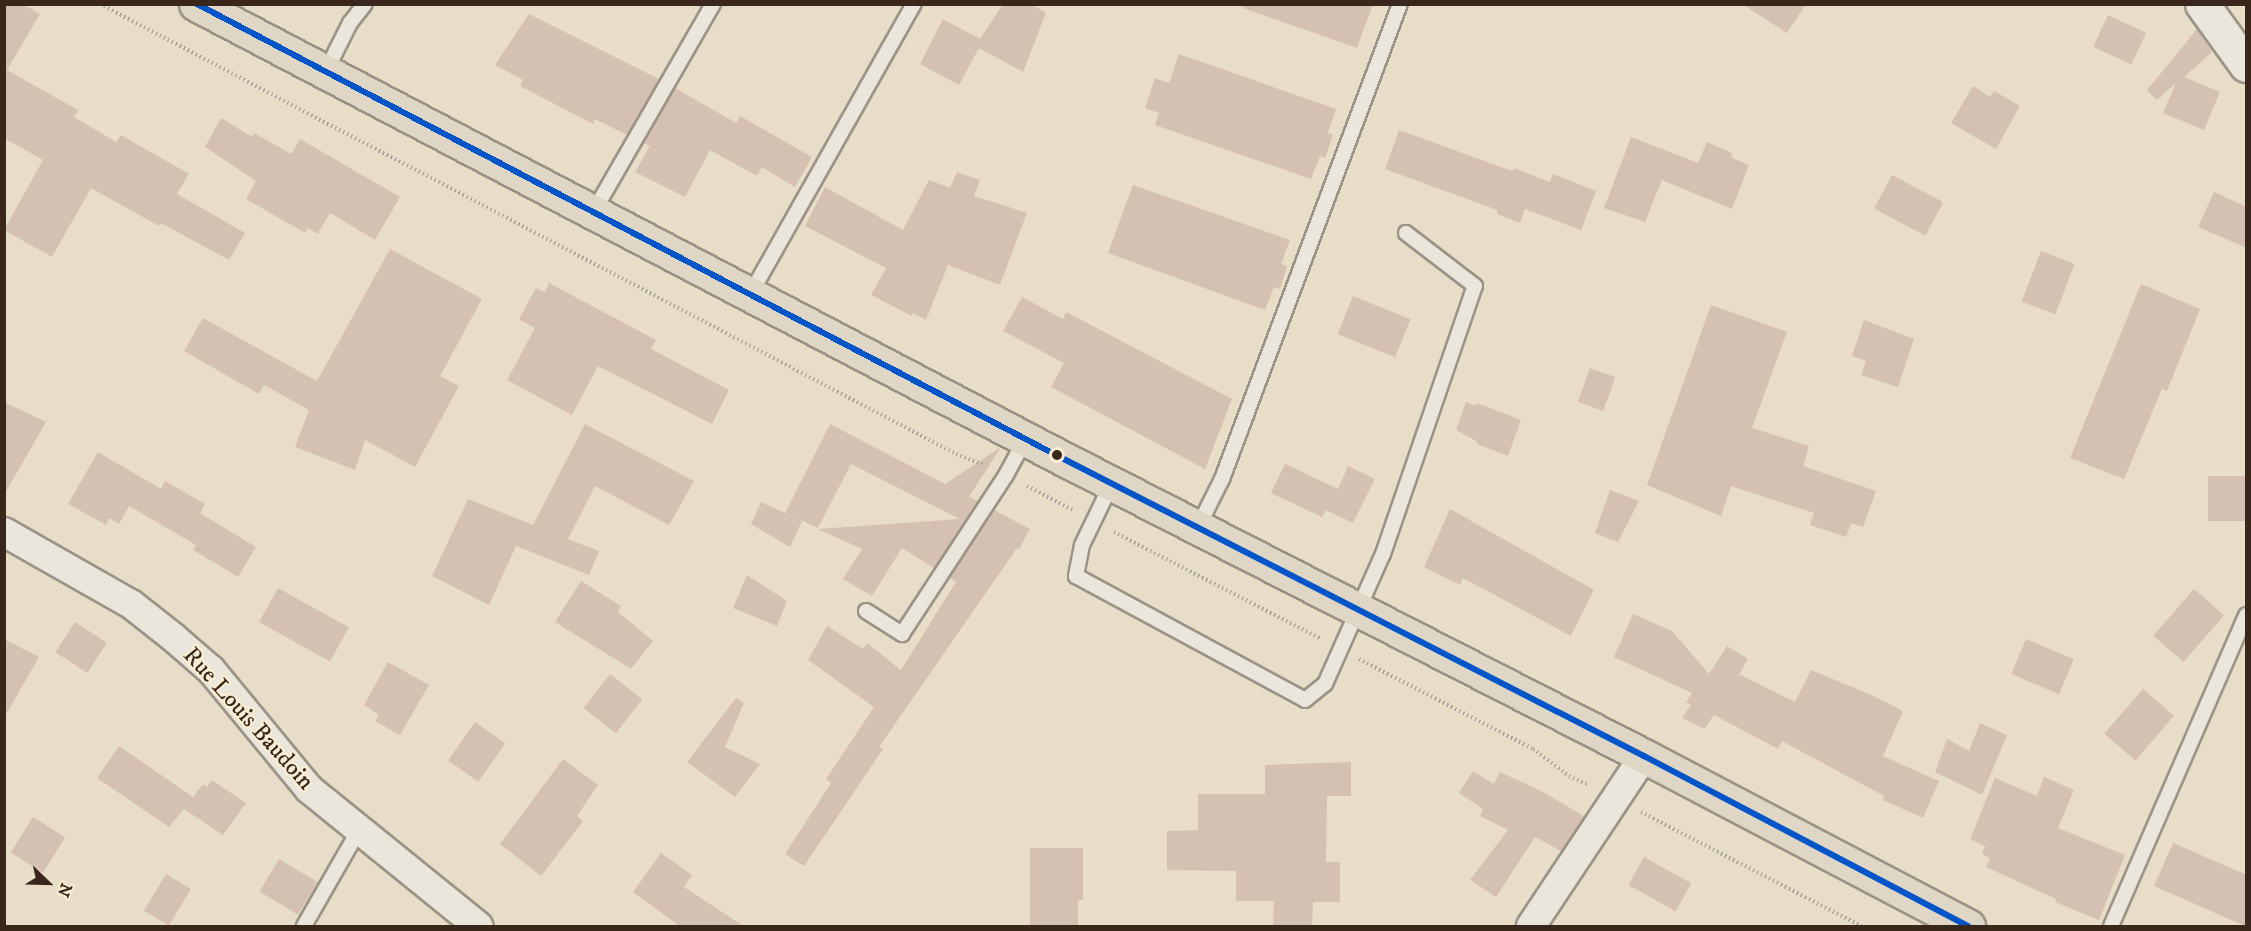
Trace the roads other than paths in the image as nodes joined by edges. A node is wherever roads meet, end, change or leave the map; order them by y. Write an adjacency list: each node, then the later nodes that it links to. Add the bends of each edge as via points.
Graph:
1 (196, 4): 8 (main road)
2 (365, 4): 8 (lane, via 350,23)
3 (713, 4): 9 (lane)
4 (914, 4): 11 (lane)
5 (1400, 4): 14 (lane, via 1222,479)
6 (2202, 4): 7 (street)
7 (2247, 65)
8 (326, 71): 9 (main road)
9 (594, 211): 11 (main road)
10 (1406, 233): 16 (lane, via 1475,286 1383,554)
11 (751, 293): 12 (main road)
12 (1026, 438): 13 (main road); 17 (lane, via 1006,476 902,634)
13 (1112, 483): 14 (main road); 16 (lane, via 1083,545 1076,576 1305,700 1325,684)
14 (1198, 527): 16 (main road)
15 (4, 532): 20 (street, Rue Louis Baudoin, via 131,604 174,638 211,670 309,789)
16 (1360, 609): 19 (main road)
17 (866, 610)
18 (2247, 615): 25 (lane)
19 (1644, 756): 23 (street); 24 (main road)
20 (359, 830): 21 (lane); 22 (street, Rue Louis Baudoin)
21 (304, 927)
22 (478, 927)
23 (1531, 927)
24 (1968, 927)
25 (2111, 927)

